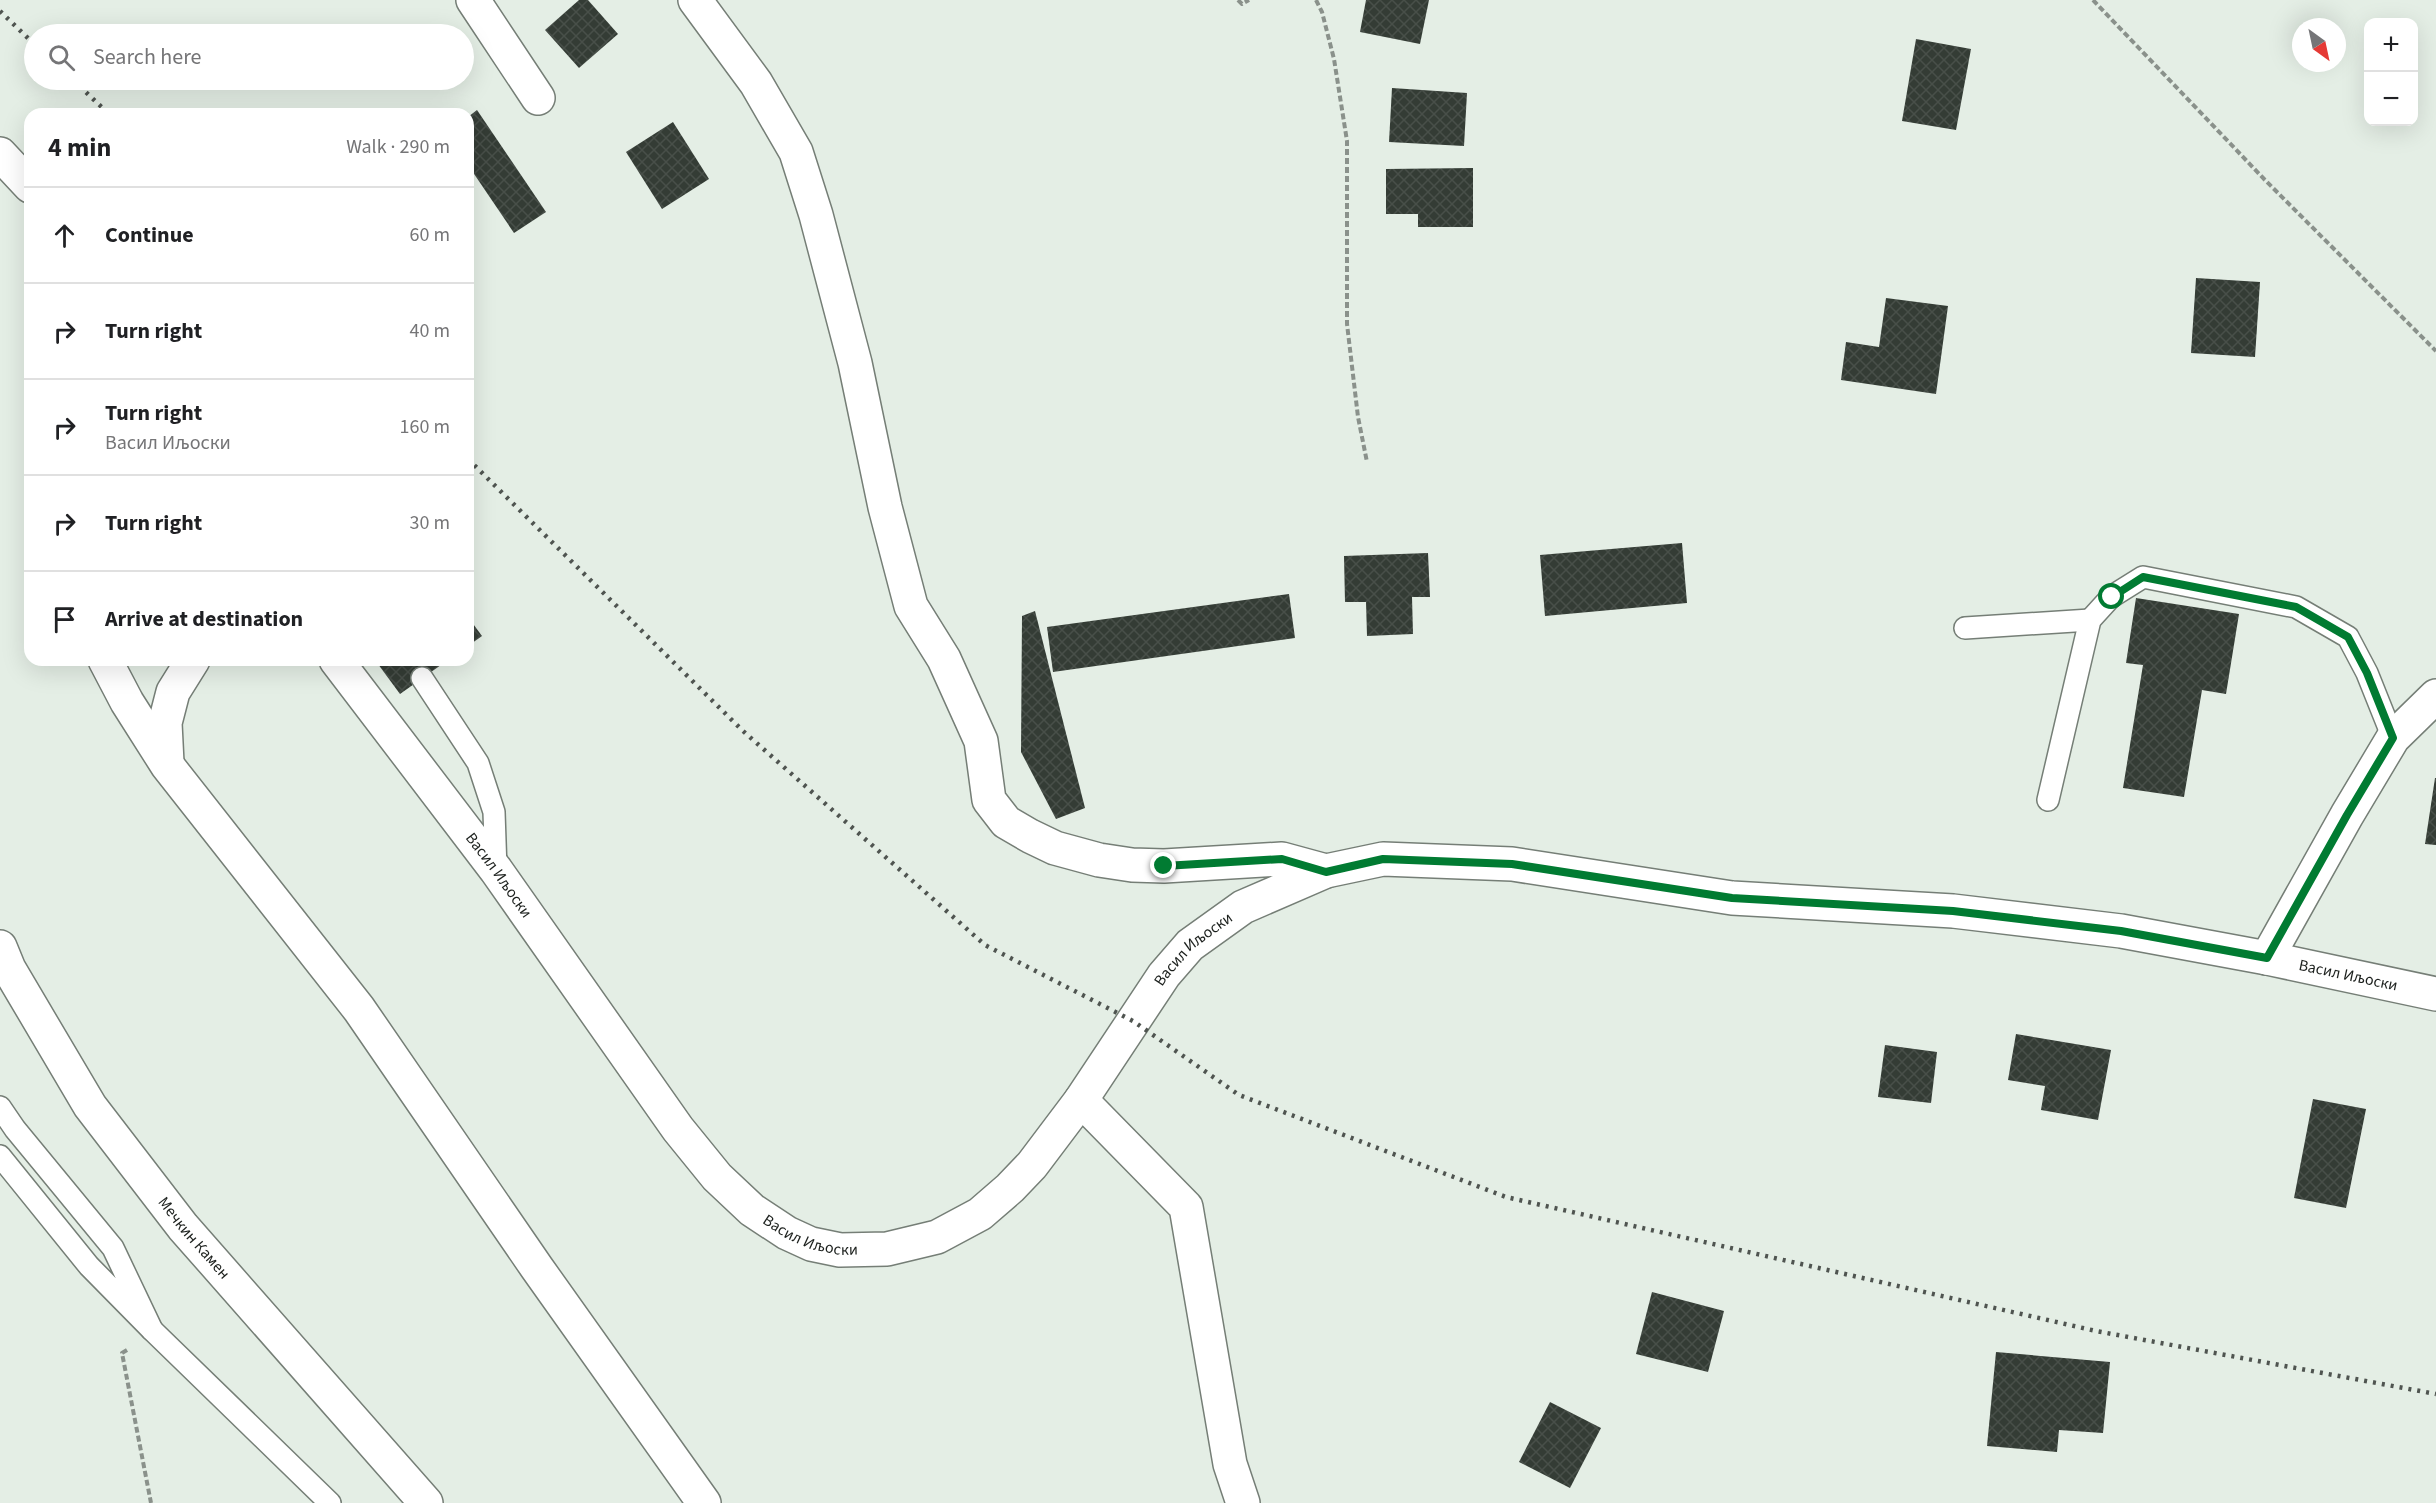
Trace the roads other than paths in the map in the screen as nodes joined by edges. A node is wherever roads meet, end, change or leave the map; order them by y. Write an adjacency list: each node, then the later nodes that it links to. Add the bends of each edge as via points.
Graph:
1 (473, 0): 3 (main road)
2 (695, 0): 17 (main road, via 756,83 796,152 855,363 885,507 911,606 944,659 981,741 989,800 1006,822 1030,836 1055,848 1099,860 1164,866 1282,859)
3 (538, 98)
4 (0, 154): 5 (main road)
5 (24, 180)
6 (2090, 620): 7 (lane); 13 (lane, via 2112,597 2143,577 2296,607 2348,637); 15 (lane)
7 (1965, 628)
8 (108, 666): 14 (main road)
9 (189, 666): 14 (main road, via 173,692 165,723)
10 (341, 666): 16 (main road, Васил Иљоски)
11 (422, 678): 16 (lane, via 478,763 495,812)
12 (2436, 696): 13 (main road)
13 (2393, 738): 19 (main road)
14 (167, 765): 27 (main road, via 359,1009)
15 (2048, 800)
16 (496, 870): 21 (main road, Васил Иљоски, via 678,1129 717,1177 752,1210 812,1244 840,1250 887,1249 937,1237 980,1214 1032,1165)
17 (1326, 872): 19 (main road, Васил Иљоски, via 1383,859 1512,864 1732,898 1953,911 2088,927); 21 (main road, Васил Иљоски, via 1243,907 1190,945 1164,975)
18 (0, 947): 26 (main road, Мечкин Камен, via 9,969 90,1106 183,1227)
19 (2267, 958): 20 (main road, Васил Иљоски)
20 (2436, 994)
21 (1081, 1100): 28 (main road, via 1186,1207 1230,1464)
22 (0, 1107): 24 (lane, via 113,1248)
23 (0, 1156): 24 (lane, via 89,1266)
24 (152, 1330): 25 (lane)
25 (330, 1503)
26 (426, 1503)
27 (704, 1503)
28 (1243, 1503)

